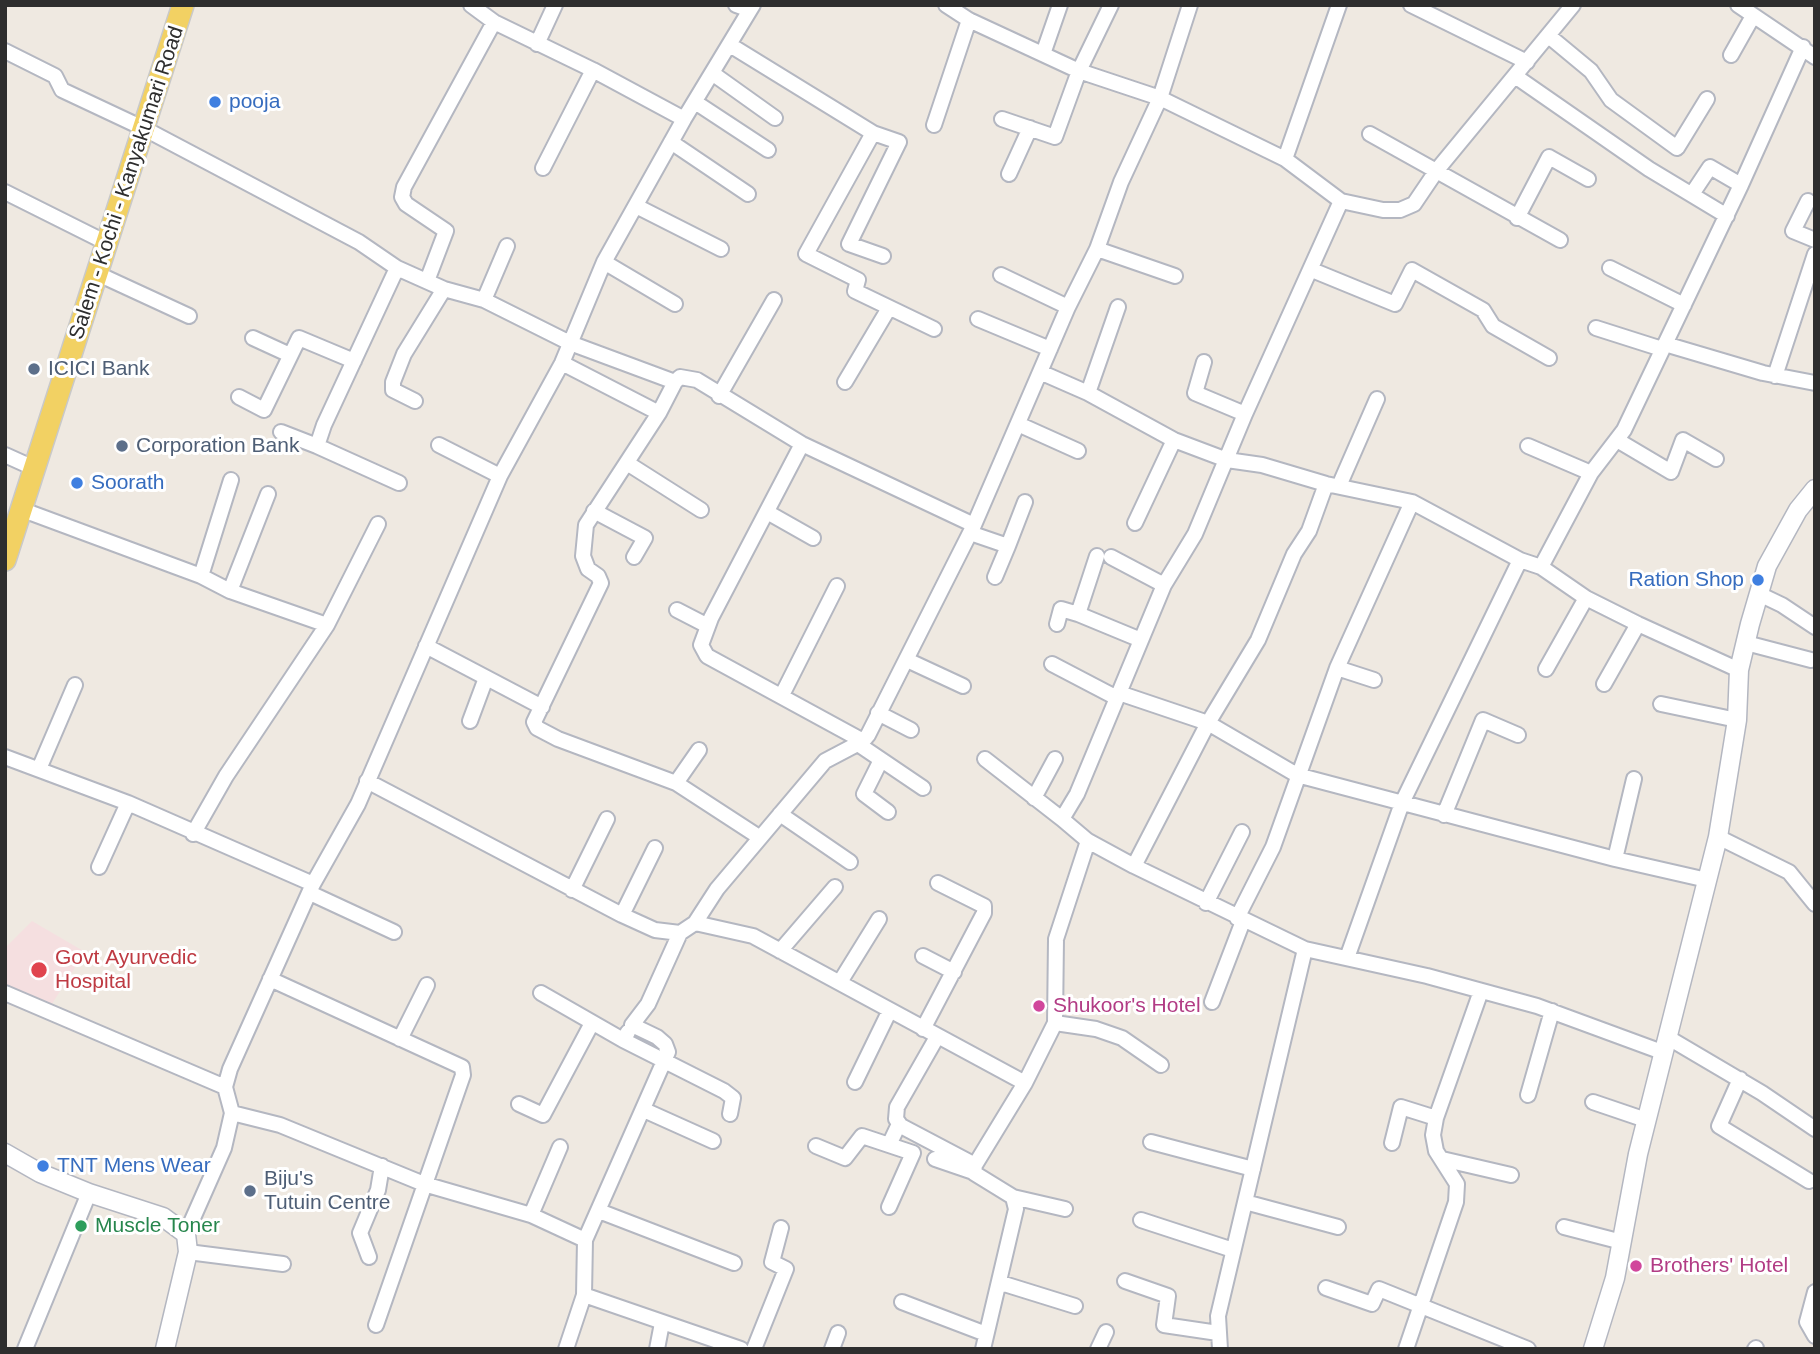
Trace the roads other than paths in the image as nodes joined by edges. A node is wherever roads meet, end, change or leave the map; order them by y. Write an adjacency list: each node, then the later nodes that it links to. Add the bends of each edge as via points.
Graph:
1 (183, 5): 36 (main road, Salem - Kochi - Kanyakumari Road)
2 (471, 5): 15 (street)
3 (555, 5): 17 (street)
4 (946, 5): 14 (street)
5 (1060, 5): 21 (street)
6 (1111, 5): 25 (street)
7 (1190, 5): 28 (street)
8 (1339, 5): 41 (street)
9 (1411, 5): 23 (street)
10 (1573, 5): 16 (street)
11 (1738, 5): 13 (street)
12 (746, 7): 18 (street)
13 (1753, 16): 20 (street); 22 (street)
14 (970, 20): 21 (street); 34 (street)
15 (494, 22): 17 (street); 70 (street, via 404,187 406,204 446,231)
16 (1550, 37): 23 (street); 29 (street, via 1591,71 1611,100 1677,148)
17 (537, 44): 24 (street)
18 (730, 46): 26 (street); 37 (street)
19 (5, 51): 36 (street, via 55,76 62,90)
20 (1809, 52): 46 (street)
21 (1043, 54): 25 (street)
22 (1731, 55)
23 (1527, 62): 27 (street)
24 (593, 70): 32 (street); 42 (street)
25 (1079, 71): 28 (street); 35 (street, via 1055,137)
26 (712, 73): 30 (street); 31 (street)
27 (1515, 76): 43 (street); 49 (street)
28 (1160, 98): 41 (street); 60 (street, via 1121,181)
29 (1707, 99)
30 (695, 102): 32 (street); 40 (street)
31 (775, 118)
32 (684, 119): 39 (street)
33 (1002, 119): 35 (street)
34 (934, 125)
35 (1030, 128): 44 (street)
36 (145, 129): 57 (main road, Salem - Kochi - Kanyakumari Road); 64 (street, via 359,242)
37 (873, 133): 62 (street, via 900,142 849,244); 78 (street, via 806,254 858,280 855,290)
38 (1370, 134): 43 (street)
39 (671, 142): 48 (street); 52 (street)
40 (768, 150)
41 (1285, 159): 50 (street)
42 (543, 168)
43 (1437, 170): 50 (street, via 1414,204 1400,210); 54 (street)
44 (1009, 174)
45 (1588, 179): 54 (street, via 1549,157)
46 (1741, 185): 49 (street, via 1710,167); 53 (street)
47 (5, 192): 57 (street)
48 (748, 194)
49 (1692, 194): 53 (street)
50 (1341, 201): 66 (street)
51 (1808, 201): 56 (street, via 1793,231)
52 (636, 206): 59 (street); 63 (street)
53 (1727, 216): 75 (street)
54 (1517, 218): 55 (street)
55 (1560, 240)
56 (1815, 240)
57 (108, 244): 67 (main road, Salem - Kochi - Kanyakumari Road)
58 (507, 246): 72 (street)
59 (721, 248)
60 (1097, 249): 69 (street); 76 (street)
61 (1815, 254): 93 (street)
62 (883, 256)
63 (604, 262): 74 (street); 84 (street)
64 (397, 268): 70 (street); 89 (street)
65 (1610, 268): 75 (street)
66 (1312, 270): 88 (street, via 1395,304 1412,270 1483,310 1493,326); 103 (street)
67 (98, 274): 79 (street); 117 (main road, Salem - Kochi - Kanyakumari Road)
68 (1001, 275): 76 (street)
69 (1175, 276)
70 (427, 281): 71 (street)
71 (444, 289): 72 (street); 101 (street, via 404,354 393,382 393,390)
72 (484, 300): 84 (street)
73 (774, 300): 98 (street)
74 (675, 304)
75 (1684, 306): 85 (street)
76 (1068, 307): 86 (street)
77 (1118, 307): 97 (street)
78 (889, 308): 82 (street); 95 (street)
79 (188, 316)
80 (978, 319): 86 (street)
81 (1595, 328): 85 (street)
82 (934, 330)
83 (253, 338): 87 (street)
84 (570, 343): 91 (street); 94 (street)
85 (1664, 347): 93 (street); 107 (street)
86 (1050, 349): 92 (street)
87 (290, 355): 89 (street, via 299,338); 99 (street, via 264,410)
88 (1549, 358)
89 (354, 361): 110 (street)
90 (1204, 362): 103 (street, via 1195,393)
91 (562, 363): 102 (street); 119 (street)
92 (1041, 372): 97 (street); 104 (street)
93 (1775, 376): 96 (street)
94 (675, 382): 98 (street, via 687,377); 102 (street)
95 (845, 382)
96 (1815, 383)
97 (1088, 393): 106 (street)
98 (719, 396): 109 (street)
99 (239, 397)
100 (1377, 399): 122 (street)
101 (415, 401)
102 (659, 413): 116 (street)
103 (1245, 414): 115 (street)
104 (1018, 424): 112 (street); 133 (street)
105 (281, 432): 110 (street)
106 (1174, 440): 115 (street); 131 (street)
107 (1617, 440): 114 (street, via 1671,472 1683,440); 118 (street)
108 (439, 444): 119 (street)
109 (802, 444): 130 (street); 133 (street)
110 (317, 446): 121 (street)
111 (1528, 446): 118 (street)
112 (1078, 451)
113 (5, 455): 117 (street)
114 (1716, 459)
115 (1227, 460): 122 (street); 142 (street, via 1195,534)
116 (626, 463): 128 (street); 129 (street)
117 (36, 468): 127 (main road, Salem - Kochi - Kanyakumari Road)
118 (1591, 473): 139 (street)
119 (500, 476): 156 (street)
120 (231, 480): 140 (street)
121 (399, 483)
122 (1332, 485): 126 (street); 175 (street, via 1294,554 1258,640)
123 (1815, 489): 145 (street, via 1767,566)
124 (268, 494): 144 (street)
125 (1025, 502): 135 (street)
126 (1412, 502): 138 (street); 160 (street)
127 (23, 510): 137 (main road, Salem - Kochi - Kanyakumari Road); 140 (street)
128 (701, 510)
129 (594, 511): 136 (street, via 645,538); 171 (street, via 586,525 583,556 601,583)
130 (767, 512): 134 (street); 152 (street)
131 (1135, 523)
132 (379, 524): 151 (street)
133 (972, 529): 135 (street); 157 (street)
134 (813, 538)
135 (1009, 546): 141 (street)
136 (634, 557)
137 (5, 560)
138 (1520, 560): 139 (street); 192 (street)
139 (1541, 568): 146 (street)
140 (201, 576): 144 (street)
141 (995, 578)
142 (1164, 585): 148 (street, via 1104,556); 154 (street)
143 (837, 586): 168 (street)
144 (230, 591): 151 (street)
145 (1759, 594): 153 (street); 155 (street)
146 (1586, 598): 150 (street); 161 (street)
147 (677, 610): 152 (street)
148 (1078, 614): 149 (street, via 1061,609); 154 (street)
149 (1057, 624)
150 (1637, 624): 162 (street); 165 (street)
151 (327, 625): 199 (street, via 226,776)
152 (708, 626): 168 (street, via 701,645 707,656)
153 (1815, 627)
154 (1141, 640): 169 (street)
155 (1746, 643): 158 (street); 162 (street)
156 (426, 646): 163 (street); 187 (street)
157 (907, 660): 167 (street); 172 (street)
158 (1811, 660)
159 (1052, 664): 169 (street)
160 (1337, 668): 164 (street); 185 (street)
161 (1546, 669)
162 (1740, 670): 173 (street)
163 (485, 678): 171 (street); 174 (street)
164 (1374, 680)
165 (1604, 684)
166 (75, 685): 184 (street)
167 (963, 686)
168 (782, 695): 178 (street)
169 (1118, 695): 175 (street); 197 (street)
170 (1661, 704): 173 (street)
171 (542, 707): 188 (street, via 534,722 537,728)
172 (878, 713): 176 (street); 178 (street)
173 (1737, 720): 201 (street)
174 (470, 721)
175 (1208, 723): 185 (street); 206 (street)
176 (911, 730)
177 (1518, 735): 195 (street, via 1483,720)
178 (861, 743): 183 (street); 194 (street, via 825,761)
179 (699, 750): 188 (street)
180 (5, 757): 184 (street)
181 (985, 759): 190 (street)
182 (1055, 759): 190 (street)
183 (881, 760): 189 (street); 193 (street, via 864,794)
184 (39, 769): 191 (street)
185 (1297, 775): 192 (street); 217 (street, via 1273,847)
186 (1634, 779): 204 (street)
187 (367, 781): 211 (street); 212 (street)
188 (676, 783): 200 (street)
189 (923, 788)
190 (1034, 798): 197 (street)
191 (128, 803): 199 (street); 207 (street)
192 (1402, 803): 195 (street); 224 (street)
193 (888, 812)
194 (780, 814): 200 (street); 205 (street)
195 (1444, 815): 204 (street)
196 (607, 819): 212 (street)
197 (1062, 819): 202 (street)
198 (1242, 832): 214 (street)
199 (193, 834): 211 (street)
200 (759, 837): 218 (street)
201 (1718, 837): 208 (street); 213 (street, via 1789,872)
202 (1088, 842): 206 (street); 236 (street, via 1056,939)
203 (655, 848): 215 (street)
204 (1615, 859): 208 (street)
205 (850, 862)
206 (1134, 866): 214 (street)
207 (99, 867)
208 (1707, 880): 242 (street)
209 (939, 883): 225 (street, via 985,906)
210 (835, 887): 222 (street)
211 (312, 889): 219 (street); 226 (street)
212 (572, 890): 215 (street)
213 (1813, 895)
214 (1206, 903): 217 (street)
215 (622, 915): 220 (street, via 655,930)
216 (879, 919): 227 (street)
217 (1240, 920): 221 (street); 232 (street)
218 (695, 923): 220 (street); 222 (street, via 753,936)
219 (394, 932)
220 (680, 933): 237 (street, via 648,1004)
221 (1306, 949): 224 (street); 270 (street)
222 (780, 951): 227 (street)
223 (923, 956): 225 (street)
224 (1347, 958): 229 (street)
225 (954, 972): 238 (street)
226 (270, 979): 240 (street); 248 (street)
227 (839, 982): 233 (street)
228 (427, 985): 240 (street)
229 (1481, 991): 234 (street); 255 (street)
230 (5, 993): 248 (street)
231 (541, 993): 235 (street)
232 (1212, 1002)
233 (890, 1010): 238 (street); 246 (street)
234 (1552, 1012): 242 (street); 249 (street)
235 (592, 1023): 241 (street); 251 (street, via 543,1115)
236 (1055, 1023): 244 (street, via 1122,1038); 247 (street)
237 (632, 1025): 241 (street); 243 (street, via 665,1044)
238 (923, 1029): 239 (street)
239 (937, 1037): 247 (street); 257 (street, via 897,1107)
240 (400, 1039): 273 (street, via 463,1067)
241 (623, 1040): 243 (street)
242 (1665, 1044): 245 (street); 256 (street)
243 (665, 1059): 252 (street); 254 (street, via 733,1098)
244 (1161, 1065)
245 (1740, 1079): 258 (street); 272 (street, via 1719,1126)
246 (855, 1082)
247 (1025, 1083): 269 (street)
248 (225, 1087): 253 (street)
249 (1528, 1095)
250 (1592, 1102): 256 (street)
251 (519, 1104)
252 (644, 1110): 259 (street); 279 (street)
253 (232, 1113): 268 (street, via 280,1125); 285 (street, via 224,1148)
254 (730, 1114)
255 (1436, 1118): 261 (street, via 1401,1107); 267 (street, via 1433,1135)
256 (1646, 1120): 287 (street)
257 (899, 1124): 262 (street); 269 (street)
258 (1815, 1129)
259 (713, 1141)
260 (1151, 1142): 270 (street)
261 (1392, 1143)
262 (889, 1145): 263 (street, via 862,1136 845,1158); 277 (street, via 912,1153)
263 (816, 1146)
264 (560, 1147): 280 (street)
265 (5, 1153): 274 (street)
266 (935, 1159): 269 (street)
267 (1442, 1159): 271 (street); 300 (street, via 1457,1184 1456,1202)
268 (382, 1166): 273 (street); 290 (street, via 374,1202 360,1233)
269 (975, 1169): 275 (street)
270 (1253, 1169): 276 (street)
271 (1511, 1175)
272 (1809, 1181)
273 (424, 1184): 280 (street); 302 (street)
274 (89, 1193): 285 (street, via 163,1217); 309 (street)
275 (1013, 1198): 278 (street); 294 (street, via 1016,1209)
276 (1245, 1202): 282 (street); 288 (street)
277 (889, 1207)
278 (1065, 1209)
279 (598, 1210): 286 (street); 291 (street)
280 (531, 1215): 286 (street)
281 (1141, 1220): 288 (street)
282 (1338, 1227)
283 (1564, 1227): 287 (street)
284 (781, 1228): 313 (street, via 772,1262 786,1269)
285 (186, 1234): 289 (street)
286 (585, 1240): 297 (street)
287 (1622, 1242): 319 (street)
288 (1233, 1250): 305 (street)
289 (188, 1252): 292 (street); 310 (street)
290 (369, 1257)
291 (734, 1263)
292 (283, 1264)
293 (1125, 1280): 305 (street, via 1168,1296 1164,1325)
294 (1001, 1283): 299 (street); 307 (street)
295 (1326, 1289): 300 (street, via 1372,1304 1379,1289)
296 (1815, 1292): 306 (street, via 1807,1322)
297 (584, 1295): 301 (street); 311 (street)
298 (902, 1302): 307 (street)
299 (1075, 1306)
300 (1420, 1306): 317 (street); 318 (street)
301 (662, 1323): 308 (street); 312 (street)
302 (376, 1325)
303 (1106, 1332): 315 (street)
304 (838, 1333): 314 (street)
305 (1218, 1333): 316 (street)
306 (1815, 1336)
307 (985, 1341)
308 (732, 1348)
309 (26, 1349)
310 (165, 1349)
311 (566, 1349)
312 (657, 1349)
313 (754, 1349)
314 (832, 1349)
315 (1098, 1349)
316 (1220, 1349)
317 (1406, 1349)
318 (1528, 1349)
319 (1593, 1349)

